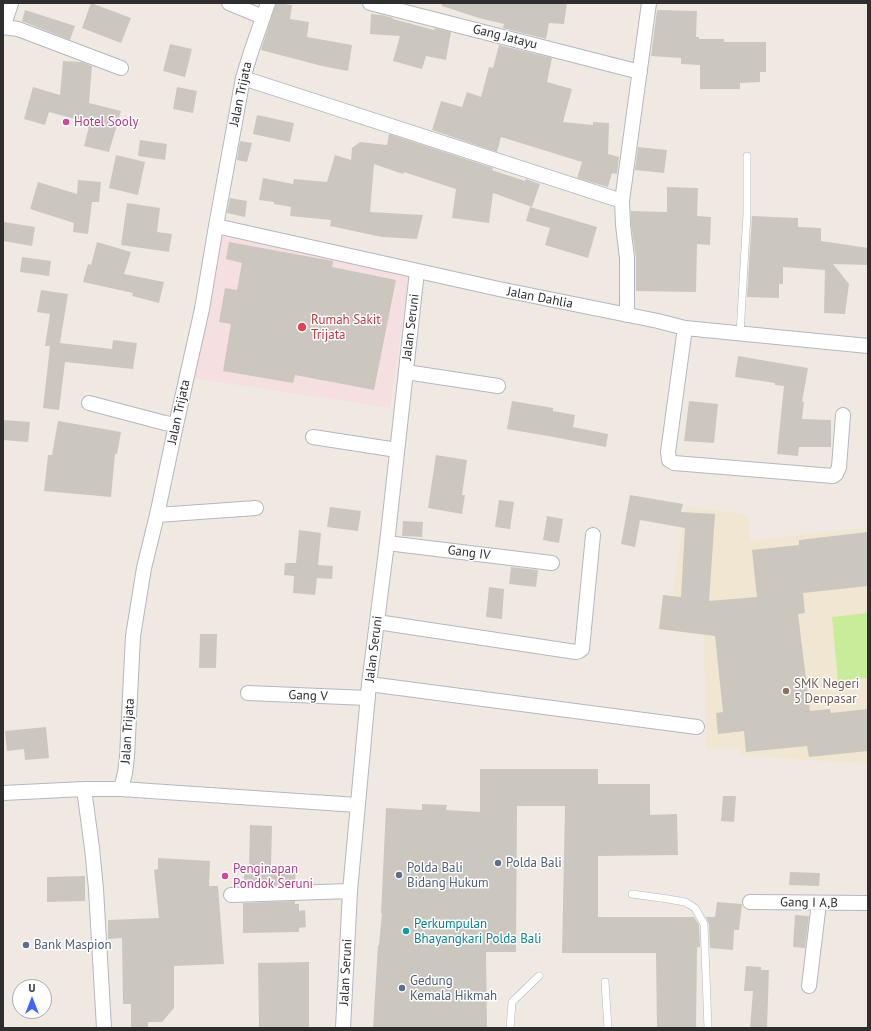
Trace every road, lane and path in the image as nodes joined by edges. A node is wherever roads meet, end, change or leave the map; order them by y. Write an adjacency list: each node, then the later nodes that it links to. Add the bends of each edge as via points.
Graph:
1 (8, 3): 7 (main road)
2 (229, 3): 6 (street)
3 (268, 3): 6 (street, Jalan Trijata)
4 (370, 3): 10 (street, Gang Jatayu)
5 (649, 3): 10 (street)
6 (263, 17): 11 (street, Jalan Trijata)
7 (3, 18)
8 (3, 26): 9 (street, via 18,29)
9 (121, 68)
10 (640, 72): 13 (street)
11 (243, 78): 13 (street); 14 (street, Jalan Trijata)
12 (746, 156): 18 (lane, via 747,214)
13 (622, 201): 16 (street, via 627,258)
14 (216, 226): 15 (street, Jalan Dahlia); 24 (street, Jalan Trijata, via 202,308)
15 (417, 272): 16 (street, Jalan Dahlia); 20 (street, Jalan Seruni)
16 (627, 315): 17 (street, Jalan Dahlia)
17 (685, 328): 18 (street, Jalan Dahlia); 23 (street, via 669,460 833,476 839,467)
18 (740, 334): 19 (street, Jalan Dahlia)
19 (868, 346)
20 (406, 372): 21 (street); 26 (street, Jalan Seruni)
21 (498, 386)
22 (89, 403): 24 (street)
23 (843, 415)
24 (176, 425): 28 (street, Jalan Trijata)
25 (313, 437): 26 (street)
26 (397, 450): 30 (street, Jalan Seruni)
27 (256, 508): 28 (street)
28 (158, 515): 38 (street, Jalan Trijata, via 144,568 134,636 127,757)
29 (593, 535): 32 (street, via 583,642 579,651)
30 (387, 543): 31 (street, Gang IV); 32 (street, Jalan Seruni)
31 (552, 563)
32 (377, 622): 33 (street, Jalan Seruni)
33 (369, 684): 35 (street, Jalan Seruni); 36 (street)
34 (248, 693): 35 (street, Gang V)
35 (368, 698): 40 (street, Jalan Seruni)
36 (697, 726)
37 (84, 789): 38 (street); 39 (street); 50 (street, via 96,889)
38 (121, 789): 40 (street)
39 (3, 793)
40 (357, 805): 41 (street, Jalan Seruni)
41 (350, 891): 43 (street); 51 (street, Jalan Seruni)
42 (632, 894): 54 (lane, via 668,898 685,902 695,908 704,924)
43 (231, 895)
44 (750, 902): 45 (street, Gang I A,B)
45 (819, 903): 46 (street, Gang I A,B); 49 (street)
46 (868, 903)
47 (539, 976): 52 (lane, via 512,1003)
48 (605, 982): 53 (lane)
49 (809, 986)
50 (104, 1028)
51 (343, 1028)
52 (510, 1028)
53 (608, 1028)
54 (708, 1028)

